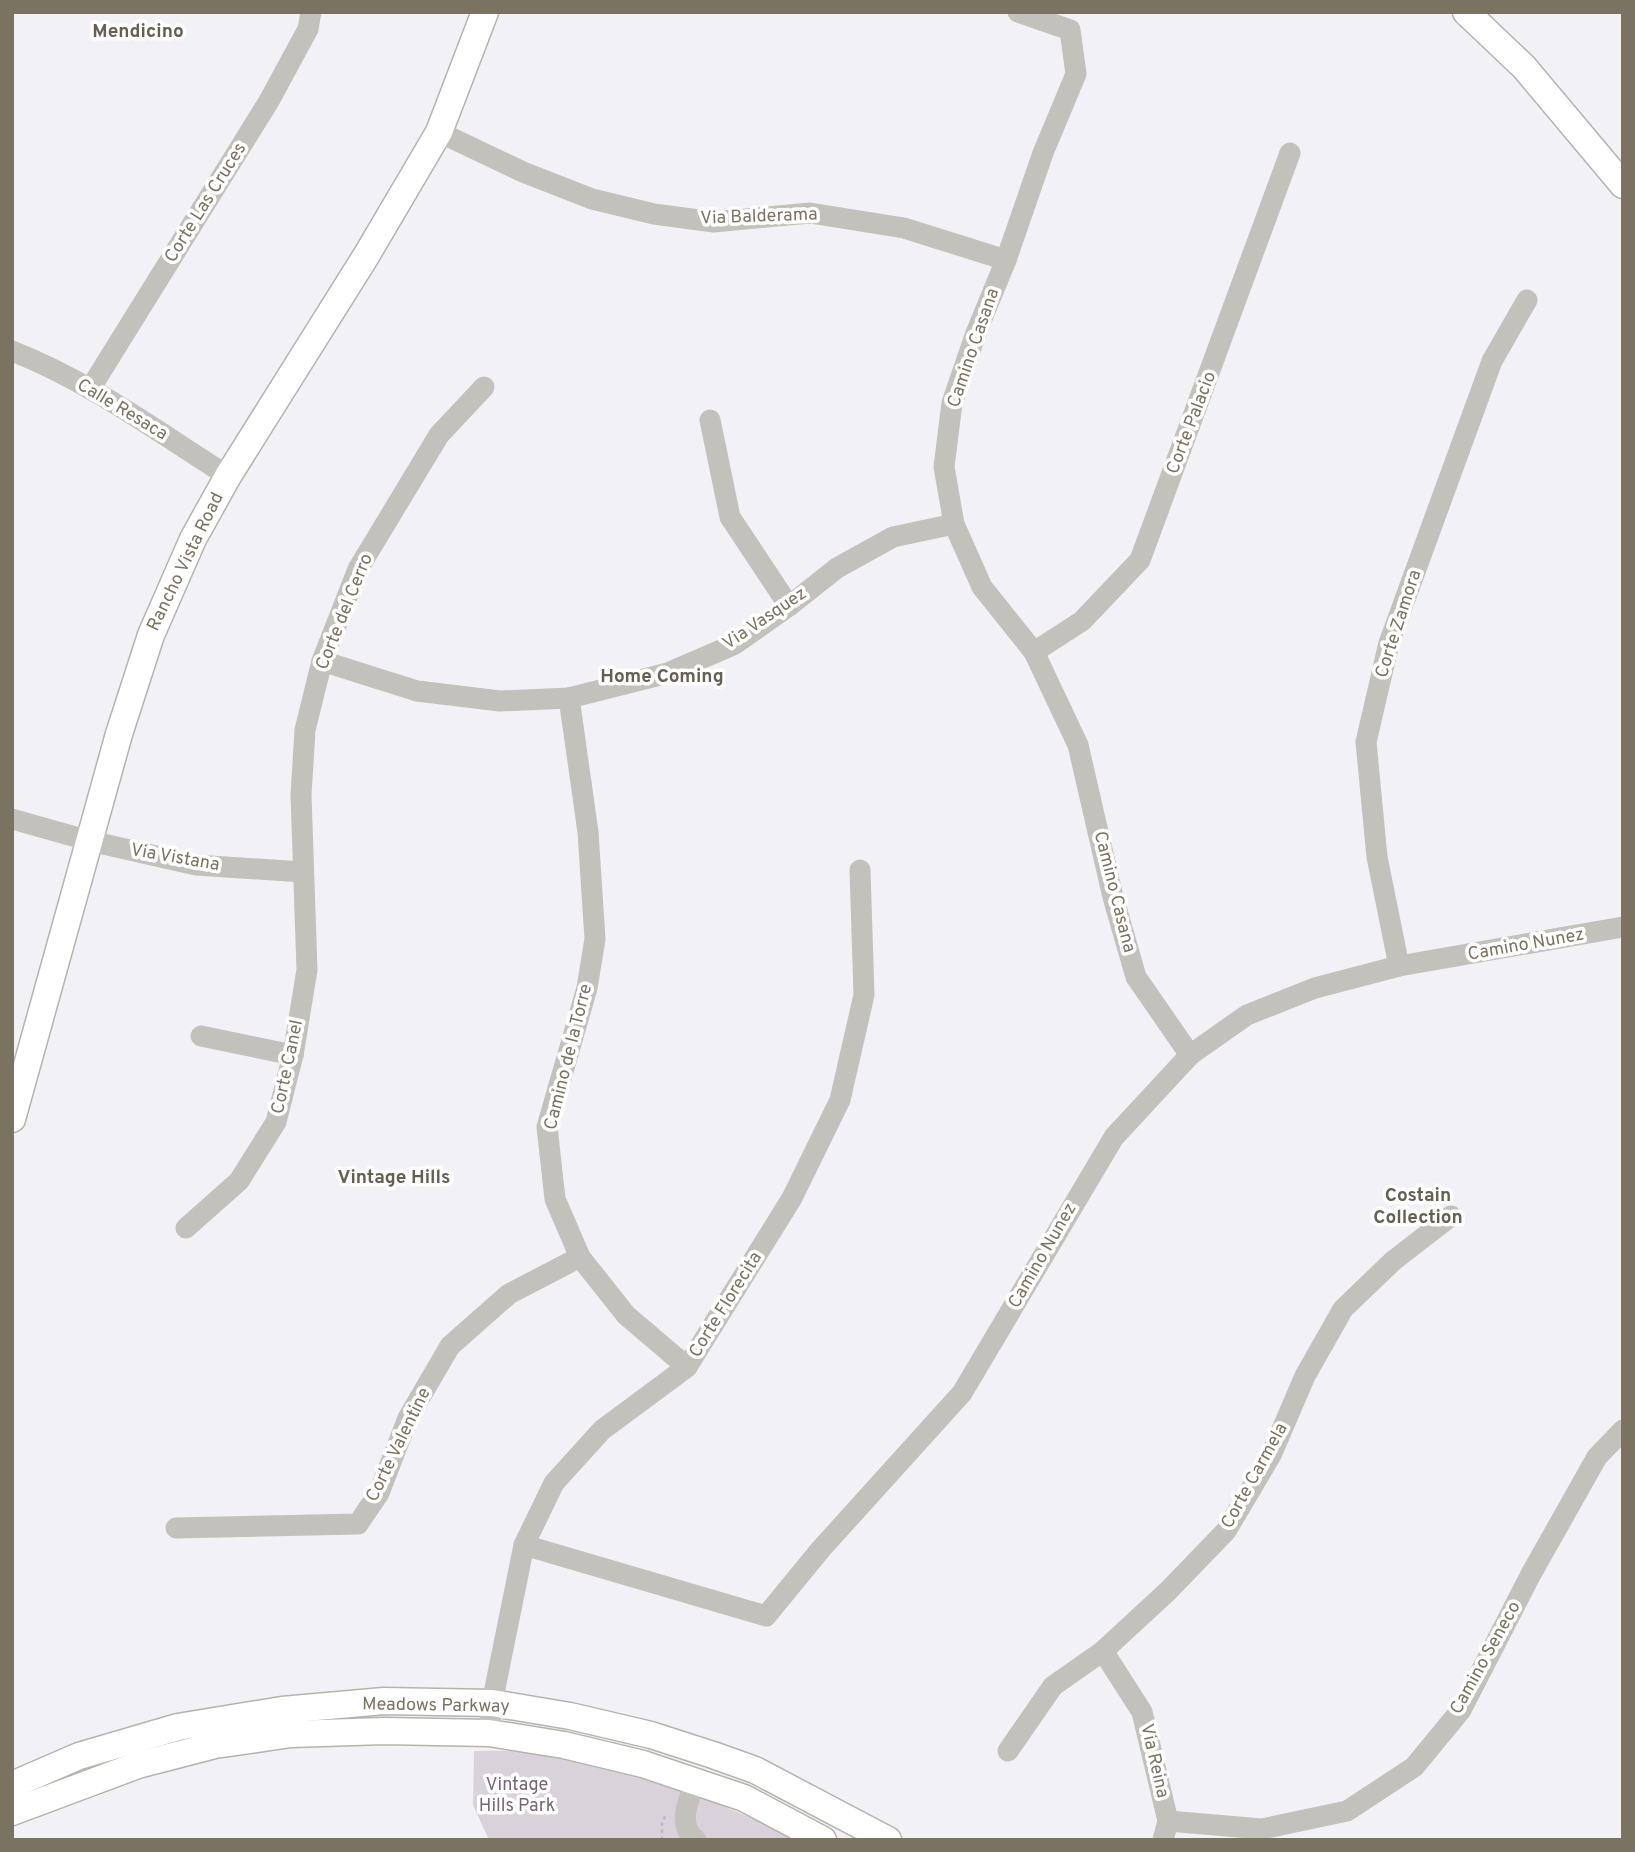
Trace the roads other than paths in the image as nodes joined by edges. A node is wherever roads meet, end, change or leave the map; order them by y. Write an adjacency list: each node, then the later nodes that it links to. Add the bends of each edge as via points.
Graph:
1 (311, 12): 12 (street, Corte Las Cruces, via 308,29 269,101)
2 (485, 12): 5 (main road, Rancho Vista Road)
3 (1018, 12): 8 (street, Camino Casana, via 1070,30 1076,74)
4 (1466, 12): 7 (main road, via 1524,67)
5 (439, 132): 8 (street, Via Balderama, via 592,199 654,214 714,222 810,213 904,228); 14 (main road, Rancho Vista Road)
6 (1290, 153): 17 (street, Corte Palacio, via 1140,560 1082,621)
7 (1623, 185)
8 (1006, 260): 15 (street, Camino Casana, via 952,403 944,467)
9 (1527, 300): 25 (street, Corte Zamora, via 1492,362 1417,566 1390,643 1366,742 1377,857)
10 (12, 351): 12 (street, Calle Resaca)
11 (484, 387): 18 (street, Corte del Cerro, via 439,435 358,569)
12 (90, 389): 14 (street, Calle Resaca)
13 (710, 420): 16 (street, via 730,517)
14 (228, 476): 21 (main road, Rancho Vista Road, via 193,539 151,635)
15 (954, 524): 16 (street, Via Vasquez, via 893,537 837,568); 17 (street, Camino Casana, via 982,587)
16 (789, 606): 19 (street, Via Vasquez, via 735,644 668,673)
17 (1034, 652): 28 (street, Camino Casana, via 1078,745 1136,977)
18 (322, 661): 19 (street, Via Vasquez, via 417,691 500,701); 23 (street, Corte del Cerro, via 304,730)
19 (569, 698): 32 (street, Camino de la Torre, via 588,832 595,939 587,989 547,1127 555,1199)
20 (12, 819): 21 (street, Via Vistana)
21 (90, 841): 23 (street, Via Vistana, via 196,865); 29 (main road, Rancho Vista Road)
22 (860, 870): 33 (street, Corte Florecita, via 864,995 840,1100 792,1198)
23 (303, 872): 27 (street, Corte Canel, via 307,970)
24 (1623, 927): 25 (street, Camino Nunez)
25 (1399, 966): 28 (street, Camino Nunez, via 1315,988 1247,1015)
26 (201, 1036): 27 (street)
27 (293, 1055): 31 (street, Corte Canel, via 276,1122 239,1181)
28 (1190, 1055): 36 (street, Camino Nunez, via 1114,1137 962,1393 766,1616)
29 (12, 1119)
30 (1451, 1216): 37 (street, Corte Carmela, via 1393,1261 1343,1309 1306,1376 1271,1455 1226,1531)
31 (186, 1228)
32 (580, 1257): 33 (street, Camino de la Torre, via 626,1315); 35 (street, Corte Valentine, via 509,1294 450,1346 408,1418 379,1493 358,1524)
33 (687, 1367): 36 (street, Corte Florecita, via 602,1430 554,1483)
34 (1623, 1430): 44 (street, Camino Seneco, via 1597,1457 1461,1710 1414,1768 1347,1811 1262,1829)
35 (176, 1528)
36 (524, 1545): 38 (street, Corte Florecita)
37 (1102, 1651): 40 (street, Corte Carmela, via 1053,1686); 44 (street, Via Reina, via 1142,1712)
38 (492, 1703): 39 (street, Corte Florecita); 42 (main road, Meadows Parkway, via 384,1701 282,1710 178,1727 79,1756); 47 (main road, Meadows Parkway, via 651,1735 713,1755 755,1770)
39 (489, 1733): 41 (main road, Meadows Parkway, via 564,1745); 43 (main road, Meadows Parkway, via 291,1734 215,1745 138,1765)
40 (1008, 1751)
41 (695, 1781): 45 (street, via 684,1818); 46 (main road, Meadows Parkway, via 744,1798)
42 (12, 1785)
43 (12, 1812)
44 (1166, 1831)
45 (696, 1840)
46 (823, 1840)
47 (888, 1840)

